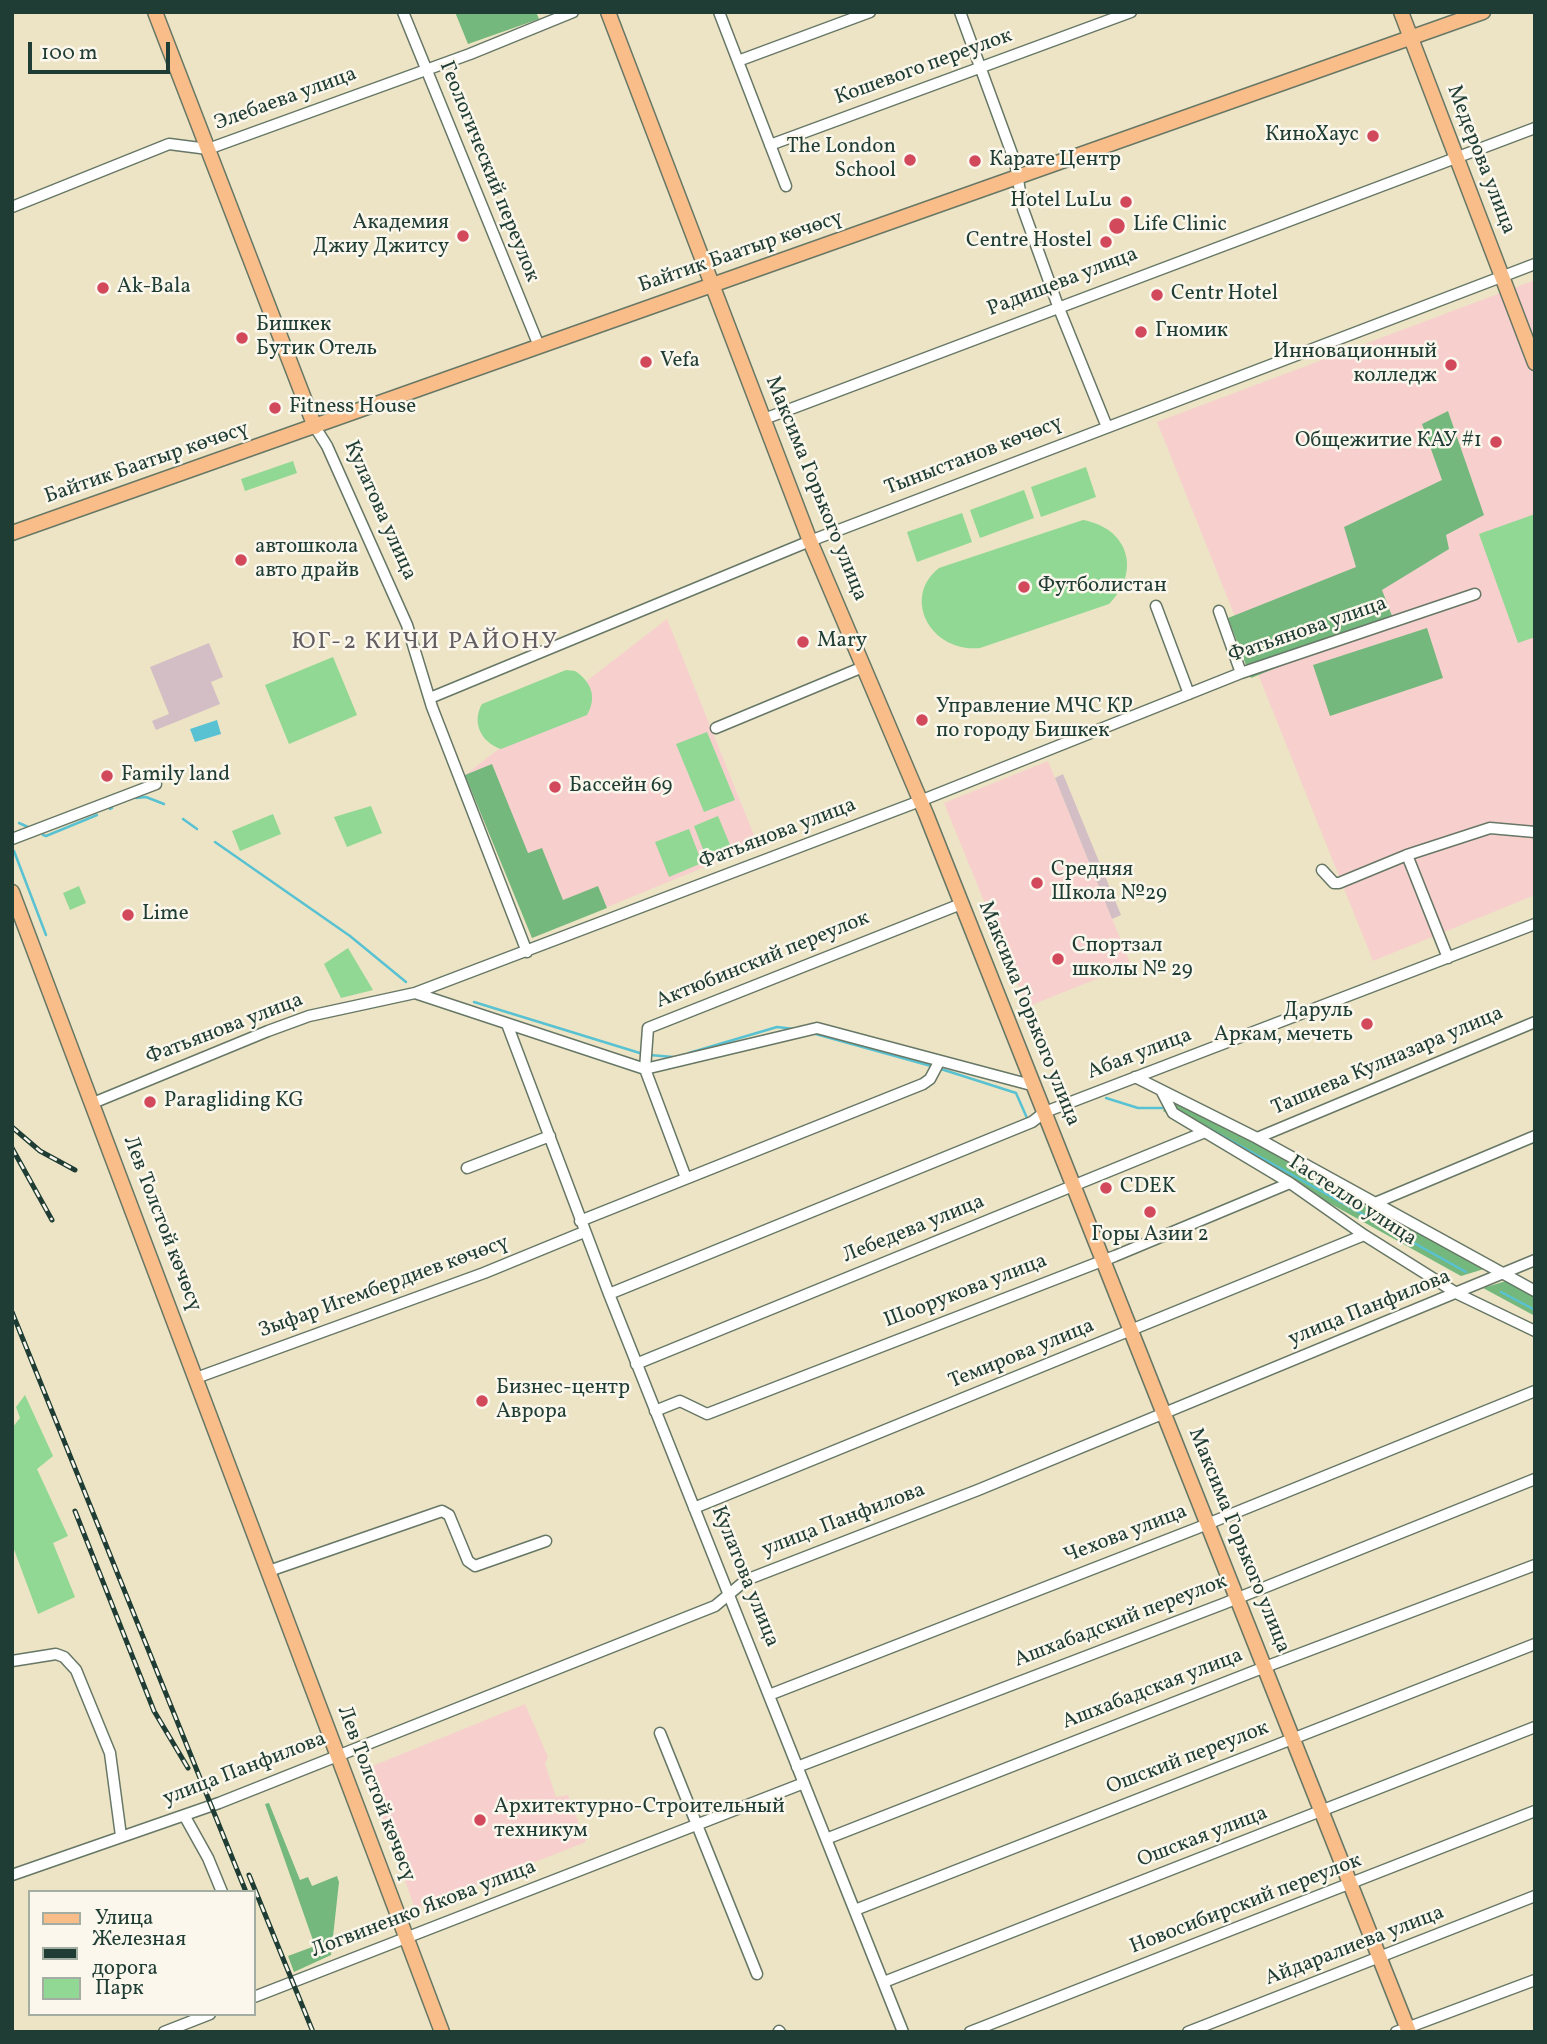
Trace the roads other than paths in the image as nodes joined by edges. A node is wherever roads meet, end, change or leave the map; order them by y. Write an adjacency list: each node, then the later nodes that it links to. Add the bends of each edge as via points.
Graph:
1 (155, 12): 17 (main road, Кулатова улица)
2 (403, 12): 14 (street, Геологический переулок)
3 (573, 12): 14 (street, Элебаева улица)
4 (608, 12): 24 (main road, Максима Горького улица)
5 (719, 12): 12 (street)
6 (870, 12): 12 (street)
7 (960, 12): 13 (street)
8 (1131, 12): 13 (street, Кошевого переулок)
9 (1402, 12): 11 (main road, Медерова улица)
10 (1483, 12): 11 (main road, Байтик Баатыр көчөсү)
11 (1410, 38): 18 (main road, Медерова улица); 19 (main road, Байтик Баатыр көчөсү)
12 (738, 61): 16 (street)
13 (980, 68): 16 (street, Кошевого переулок); 19 (street)
14 (425, 70): 17 (street, Элебаева улица); 26 (street, Геологический переулок)
15 (1535, 128): 18 (street, Радищева улица)
16 (770, 145): 20 (street)
17 (208, 149): 21 (street, Элебаева улица, via 169,144); 29 (main road, Кулатова улица)
18 (1456, 158): 23 (main road, Медерова улица); 25 (street, Радищева улица)
19 (1019, 177): 24 (main road, Байтик Баатыр көчөсү); 25 (street, via 1023,209)
20 (786, 186)
21 (12, 207)
22 (1535, 264): 23 (street, Тыныстанов көчөсү)
23 (1502, 276): 27 (main road, Медерова улица); 30 (street, Тыныстанов көчөсү)
24 (713, 287): 26 (main road, Байтик Баатыр көчөсү); 28 (main road, Максима Горького улица)
25 (1058, 306): 28 (street, Радищева улица); 30 (street)
26 (539, 346): 29 (main road, Байтик Баатыр көчөсү)
27 (1535, 363)
28 (764, 419): 32 (main road, Максима Горького улица)
29 (315, 427): 31 (main road, Байтик Баатыр көчөсү); 39 (street, Кулатова улица, via 407,625)
30 (1107, 427): 32 (street, Тыныстанов көчөсү)
31 (12, 533)
32 (810, 541): 36 (main road, Максима Горького улица); 39 (street, Тыныстанов көчөсү)
33 (1475, 594): 37 (street, Фатьянова улица)
34 (1156, 606): 38 (street)
35 (1219, 611): 37 (street)
36 (863, 667): 40 (street); 42 (main road, Максима Горького улица)
37 (1241, 673): 38 (street, Фатьянова улица)
38 (1189, 694): 42 (street, Фатьянова улица)
39 (430, 698): 50 (street, Кулатова улица)
40 (716, 728)
41 (156, 784): 44 (street)
42 (920, 801): 48 (main road, Максима Горького улица); 50 (street, Фатьянова улица)
43 (1535, 832): 45 (street, via 1490,828)
44 (12, 839)
45 (1407, 855): 46 (street, via 1339,883); 51 (street)
46 (1322, 870)
47 (12, 892): 60 (main road, Лев Толстой көчөсү)
48 (961, 904): 56 (street, Актюбинский переулок, via 648,1028); 58 (main road, Максима Горького улица)
49 (1535, 924): 51 (street, Абая улица)
50 (527, 952): 52 (street, Фатьянова улица)
51 (1448, 958): 57 (street, Абая улица)
52 (415, 993): 54 (street); 60 (street, Фатьянова улица, via 309,1016)
53 (1535, 1022): 65 (street, Ташиева Кулназара улица)
54 (507, 1024): 56 (street); 63 (street, Кулатова улица)
55 (939, 1062): 56 (street, via 817,1028); 58 (street); 67 (street, via 923,1084)
56 (645, 1069): 67 (street, Актюбинский переулок)
57 (1136, 1077): 59 (street, Гастелло улица); 61 (street, Абая улица)
58 (1035, 1086): 61 (main road, Максима Горького улица)
59 (1161, 1090): 62 (street, Гастелло улица, via 1173,1113); 65 (street, Гастелло улица)
60 (93, 1104): 83 (main road, Лев Толстой көчөсү)
61 (1045, 1112): 69 (main road, Максима Горького улица); 78 (street, Абая улица, via 1028,1124)
62 (1205, 1132): 68 (street, Гастелло улица); 69 (street, Лебедева улица)
63 (550, 1136): 66 (street); 71 (street, Кулатова улица)
64 (1535, 1136): 70 (street)
65 (1257, 1138): 70 (street, Гастелло улица)
66 (467, 1168)
67 (686, 1178): 71 (street)
68 (1290, 1183): 73 (street, Гастелло улица); 74 (street, Шоорукова улица)
69 (1074, 1186): 74 (main road, Максима Горького улица); 82 (street, Лебедева улица)
70 (1375, 1203): 76 (street, Гастелло улица)
71 (580, 1221): 72 (street, Кулатова улица)
72 (584, 1232): 78 (street, Кулатова улица); 83 (street, Зыфар Игембердиев көчөсү)
73 (1364, 1235): 79 (street, Гастелло улица); 80 (street, Темирова улица)
74 (1104, 1260): 80 (main road, Максима Горького улица); 85 (street, Шоорукова улица, via 707,1414 680,1401)
75 (1535, 1260): 76 (street, улица Панфилова)
76 (1503, 1274): 77 (street, Гастелло улица); 79 (street, улица Панфилова)
77 (1535, 1291)
78 (609, 1294): 82 (street, Кулатова улица)
79 (1458, 1294): 81 (street, Гастелло улица); 86 (street, улица Панфилова)
80 (1132, 1331): 86 (main road, Максима Горького улица); 88 (street, Темирова улица)
81 (1535, 1331)
82 (636, 1364): 85 (street, Кулатова улица)
83 (196, 1378): 92 (main road, Лев Толстой көчөсү)
84 (1535, 1391): 89 (street, Чехова улица)
85 (655, 1411): 88 (street, Кулатова улица)
86 (1164, 1412): 89 (main road, Максима Горького улица); 93 (street, улица Панфилова, via 746,1580)
87 (1535, 1479): 94 (street, Ашхабадский переулок)
88 (694, 1508): 93 (street, Кулатова улица)
89 (1208, 1524): 94 (main road, Максима Горького улица); 98 (street, Чехова улица)
90 (546, 1541): 92 (street, via 475,1566 468,1561 449,1515 442,1511)
91 (1535, 1565): 97 (street, Ашхабадская улица)
92 (269, 1571): 102 (main road, Лев Толстой көчөсү)
93 (729, 1594): 98 (street, Кулатова улица); 102 (street, улица Панфилова, via 715,1605)
94 (1238, 1598): 97 (main road, Максима Горького улица); 103 (street, Ашхабадский переулок)
95 (1535, 1644): 101 (street, Ошский переулок)
96 (12, 1661): 109 (street, via 56,1654 76,1670 110,1753)
97 (1265, 1667): 101 (main road, Максима Горького улица); 110 (street, Ашхабадская улица)
98 (768, 1695): 103 (street, Кулатова улица)
99 (1535, 1727): 106 (street, Ошская улица)
100 (660, 1733): 108 (street)
101 (1293, 1738): 106 (main road, Максима Горького улица); 115 (street, Ошский переулок)
102 (338, 1755): 107 (street, улица Панфилова); 116 (main road, Лев Толстой көчөсү)
103 (797, 1767): 104 (street, Кулатова улица)
104 (804, 1783): 108 (street, Логвиненко Якова улица); 110 (street, Кулатова улица)
105 (1535, 1811): 112 (street, Новосибирский переулок)
106 (1322, 1813): 112 (main road, Максима Горького улица); 120 (street, Ошская улица)
107 (184, 1815): 109 (street, улица Панфилова); 113 (street)
108 (697, 1825): 116 (street, Логвиненко Якова улица); 118 (street)
109 (121, 1836): 111 (street, улица Панфилова)
110 (826, 1839): 115 (street, Кулатова улица)
111 (12, 1875)
112 (1350, 1885): 117 (main road, Максима Горького улица); 127 (street, Новосибирский переулок)
113 (221, 1890)
114 (1535, 1896): 117 (street, Айдаралиева улица)
115 (855, 1910): 120 (street, Кулатова улица)
116 (407, 1937): 121 (street, Логвиненко Якова улица); 125 (main road, Лев Толстой көчөсү)
117 (1380, 1958): 123 (main road, Максима Горького улица); 128 (street, Айдаралиева улица)
118 (757, 1974)
119 (1535, 1980): 123 (street)
120 (884, 1982): 126 (street, Кулатова улица)
121 (256, 1994)
122 (205, 2016): 124 (street)
123 (1404, 2030)
124 (164, 2032)
125 (442, 2032)
126 (904, 2032)
127 (970, 2032)
128 (1188, 2032)

